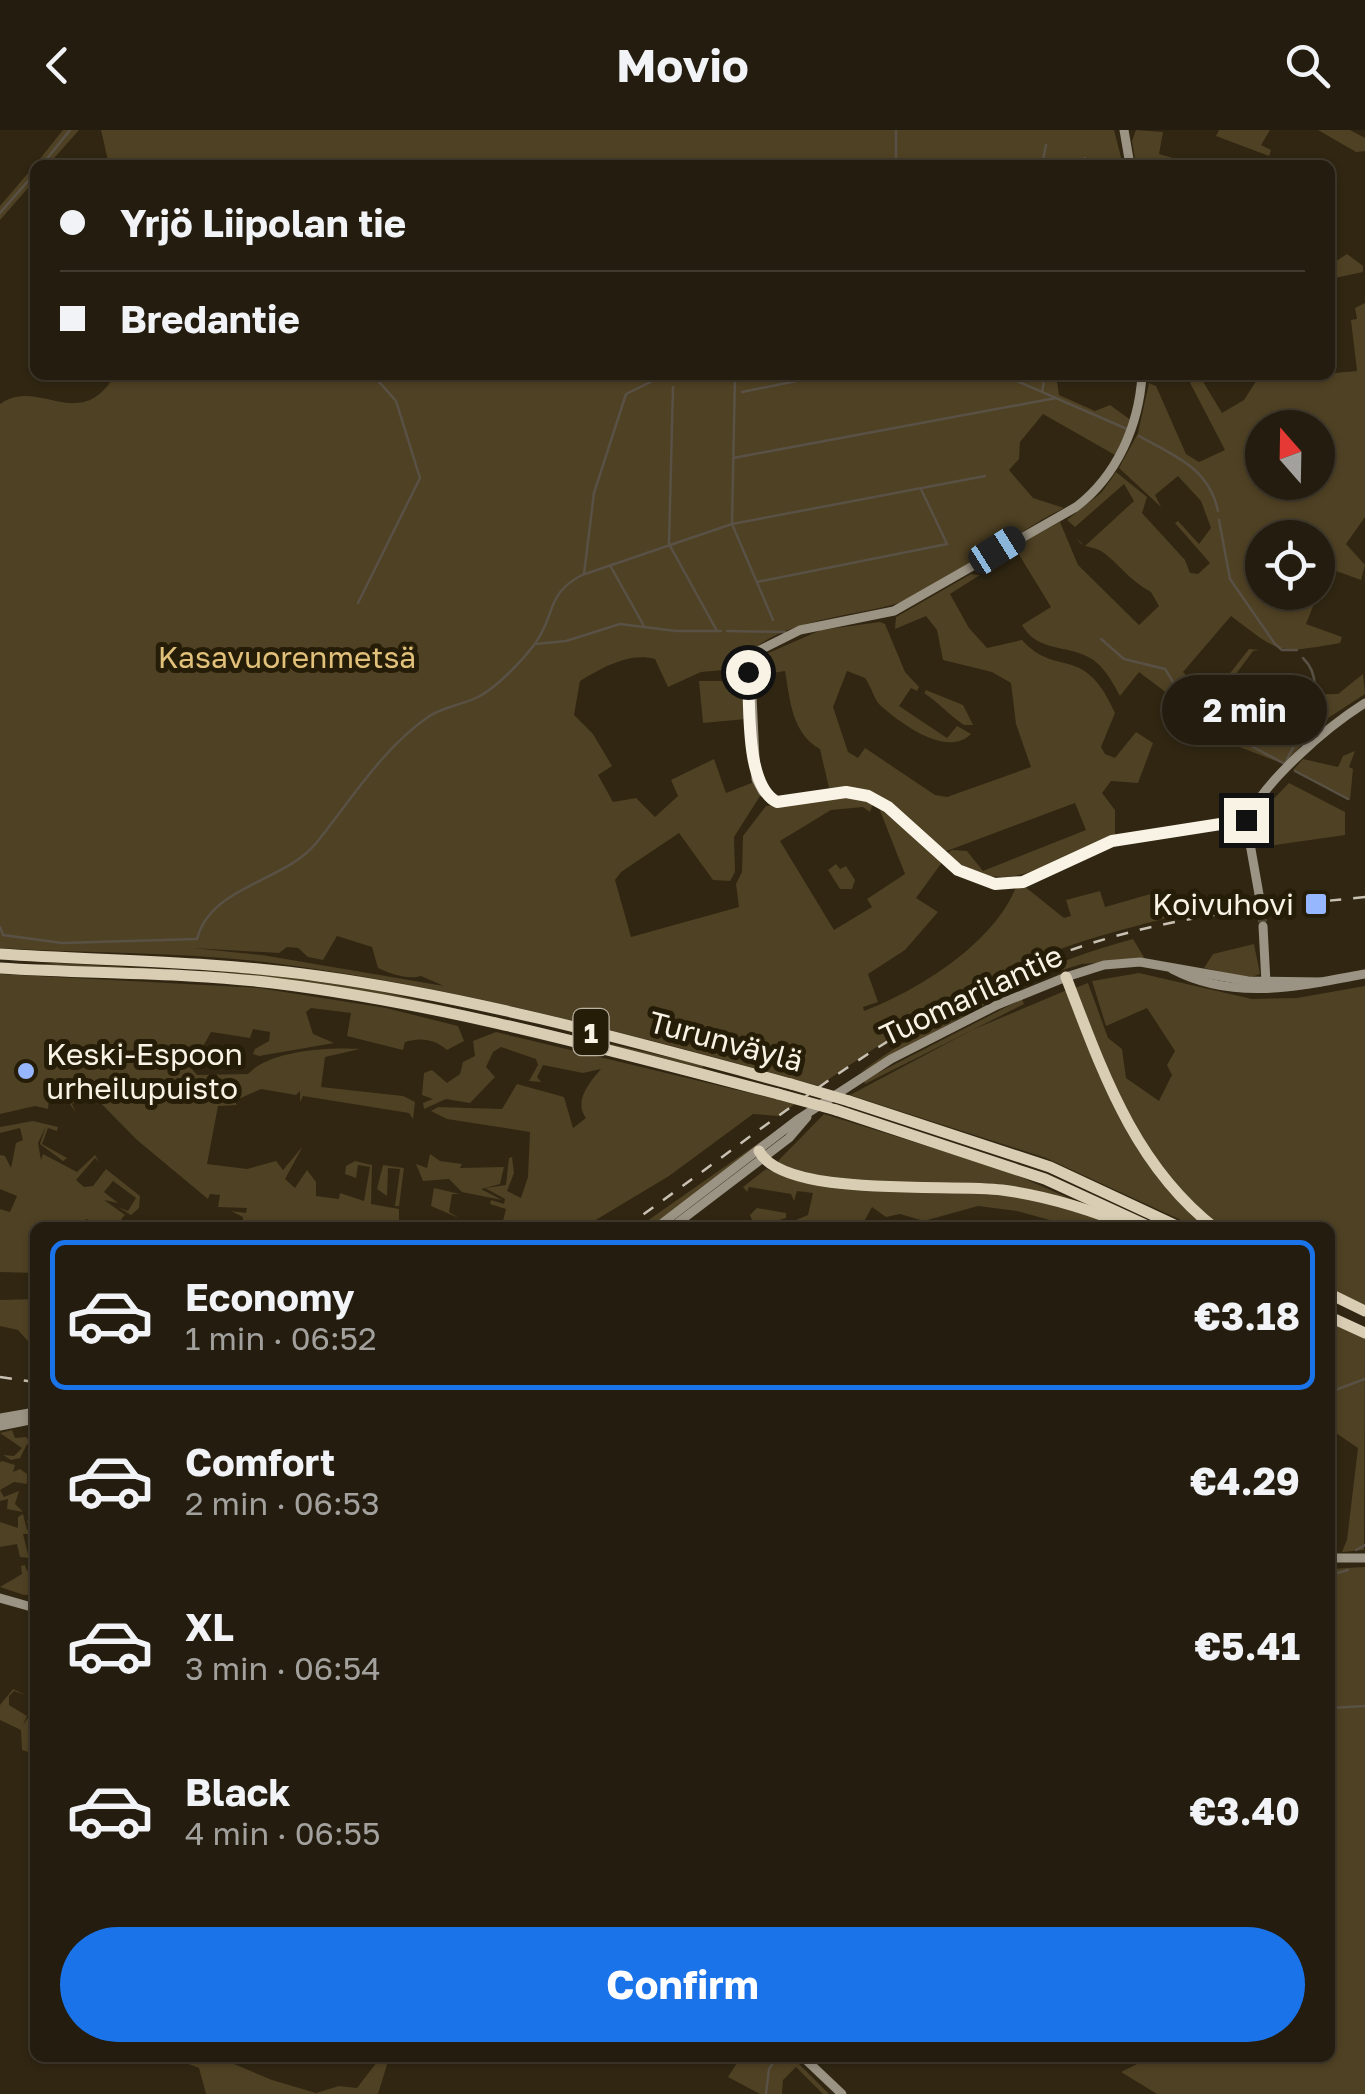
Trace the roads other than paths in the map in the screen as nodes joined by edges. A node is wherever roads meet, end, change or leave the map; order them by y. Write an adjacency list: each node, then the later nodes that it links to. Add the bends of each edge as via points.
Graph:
1 (1124, 130): 2 (street)
2 (1129, 160)
3 (1142, 380): 5 (street, via 1128,438 1100,484 1076,507 894,611 800,630 748,658 756,778 770,798 785,802 846,792 868,796 958,870 1004,885 1112,841)
4 (1365, 703): 5 (street, via 1327,729)
5 (1246, 820): 6 (street)
6 (1260, 900)
7 (1263, 926): 12 (street)
8 (0, 954): 18 (highway, Turunväylä / 1, bridge, via 322,976 548,1022 849,1100 1050,1167)
9 (0, 968): 17 (highway, Turunväylä / 1, bridge, via 321,990 545,1035 836,1110 1014,1168)
10 (1365, 974): 12 (street, Tuomarilantie)
11 (1066, 977): 12 (street, Tuomarilantie, via 1115,964); 13 (street, Tuomarilantie, via 935,1034 808,1114); 19 (highway, via 1134,1136 1172,1189)
12 (1270, 984)
13 (761, 1154): 14 (street, Tuomarilantie); 15 (street, Tuomarilantie); 16 (highway, via 781,1170 831,1181 1030,1194)
14 (665, 1222)
15 (678, 1222)
16 (1116, 1222)
17 (1138, 1222)
18 (1169, 1222)
19 (1208, 1222)
20 (1335, 1297): 22 (highway)
21 (1335, 1304): 22 (highway)
22 (1365, 1313)
23 (1335, 1319): 24 (highway)
24 (1365, 1332)
25 (30, 1415): 27 (street)
26 (30, 1417): 28 (street)
27 (0, 1418)
28 (0, 1426)
29 (1335, 1558): 30 (street)
30 (1365, 1558)
31 (0, 1598): 32 (street)
32 (30, 1607)
33 (808, 2062): 34 (street)
34 (842, 2094)

